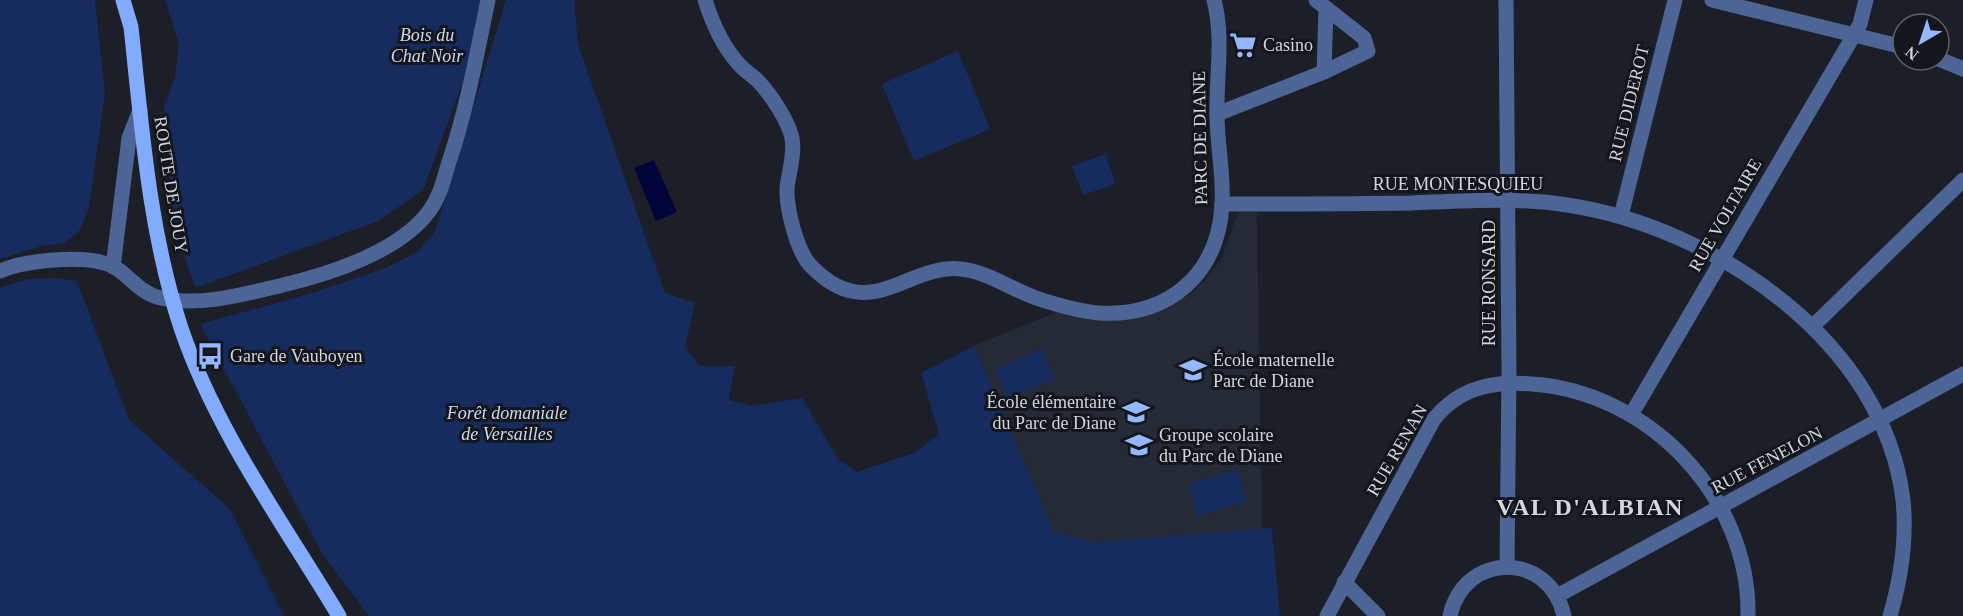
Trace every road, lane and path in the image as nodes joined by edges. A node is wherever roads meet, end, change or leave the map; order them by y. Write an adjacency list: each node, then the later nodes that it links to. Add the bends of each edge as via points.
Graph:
1 (123, 0): 13 (main road, ROUTE DE JOUY, via 131,27)
2 (488, 0): 22 (street, via 458,138 439,197 413,229 386,247 304,280 203,301)
3 (705, 0): 17 (street, PARC DE DIANE, via 723,44 760,84 787,124 792,139 787,192 803,257 827,280 845,288 878,292 942,269 960,268 1036,298 1097,313 1145,308 1169,300 1200,271 1211,251)
4 (1214, 0): 14 (street, PARC DE DIANE, via 1220,39)
5 (1506, 0): 16 (street, RUE RONSARD)
6 (1675, 0): 18 (street, RUE DIDEROT)
7 (1712, 0): 10 (street)
8 (1866, 0): 10 (street, RUE VOLTAIRE)
9 (1321, 4): 12 (street); 12 (street, via 1364,39 1368,51)
10 (1854, 35): 11 (street); 19 (street, RUE VOLTAIRE)
11 (1891, 44)
12 (1324, 72): 14 (street)
13 (140, 110): 20 (street, ROUTE DE JOUY, via 129,138); 22 (main road, ROUTE DE JOUY, via 154,224)
14 (1217, 114): 17 (street, PARC DE DIANE)
15 (1963, 180): 23 (street)
16 (1509, 201): 17 (street, RUE MONTESQUIEU); 18 (street, RUE MONTESQUIEU, via 1566,205); 25 (street, RUE RONSARD)
17 (1222, 204)
18 (1621, 216): 19 (street, RUE MONTESQUIEU)
19 (1722, 259): 23 (street, RUE MONTESQUIEU, via 1767,287); 26 (street, RUE VOLTAIRE)
20 (113, 267): 21 (street, via 57,261 25,263); 22 (street, via 149,294)
21 (0, 271)
22 (173, 300): 32 (main road, ROUTE DE JOUY, via 213,403)
23 (1812, 327): 27 (street, RUE MONTESQUIEU, via 1851,374)
24 (1963, 374): 27 (street, RUE FENELON)
25 (1509, 382): 26 (street, RUE RENAN, via 1560,387 1594,397); 29 (street, RUE RONSARD); 30 (street, RUE RENAN, via 1487,384 1464,393 1434,419)
26 (1630, 415): 28 (street, RUE RENAN, via 1664,437 1688,460)
27 (1880, 422): 28 (street, RUE FENELON); 38 (street, RUE MONTESQUIEU, via 1900,481 1904,514 1902,564)
28 (1720, 508): 31 (street, RUE FENELON); 37 (street, RUE RENAN, via 1739,555)
29 (1508, 567): 31 (street, via 1537,575); 35 (street, via 1486,571 1468,582 1459,592)
30 (1344, 582): 33 (street, RUE RENAN); 34 (street)
31 (1557, 596): 36 (street)
32 (339, 616)
33 (1327, 616)
34 (1378, 616)
35 (1450, 616)
36 (1564, 616)
37 (1748, 616)
38 (1890, 616)

